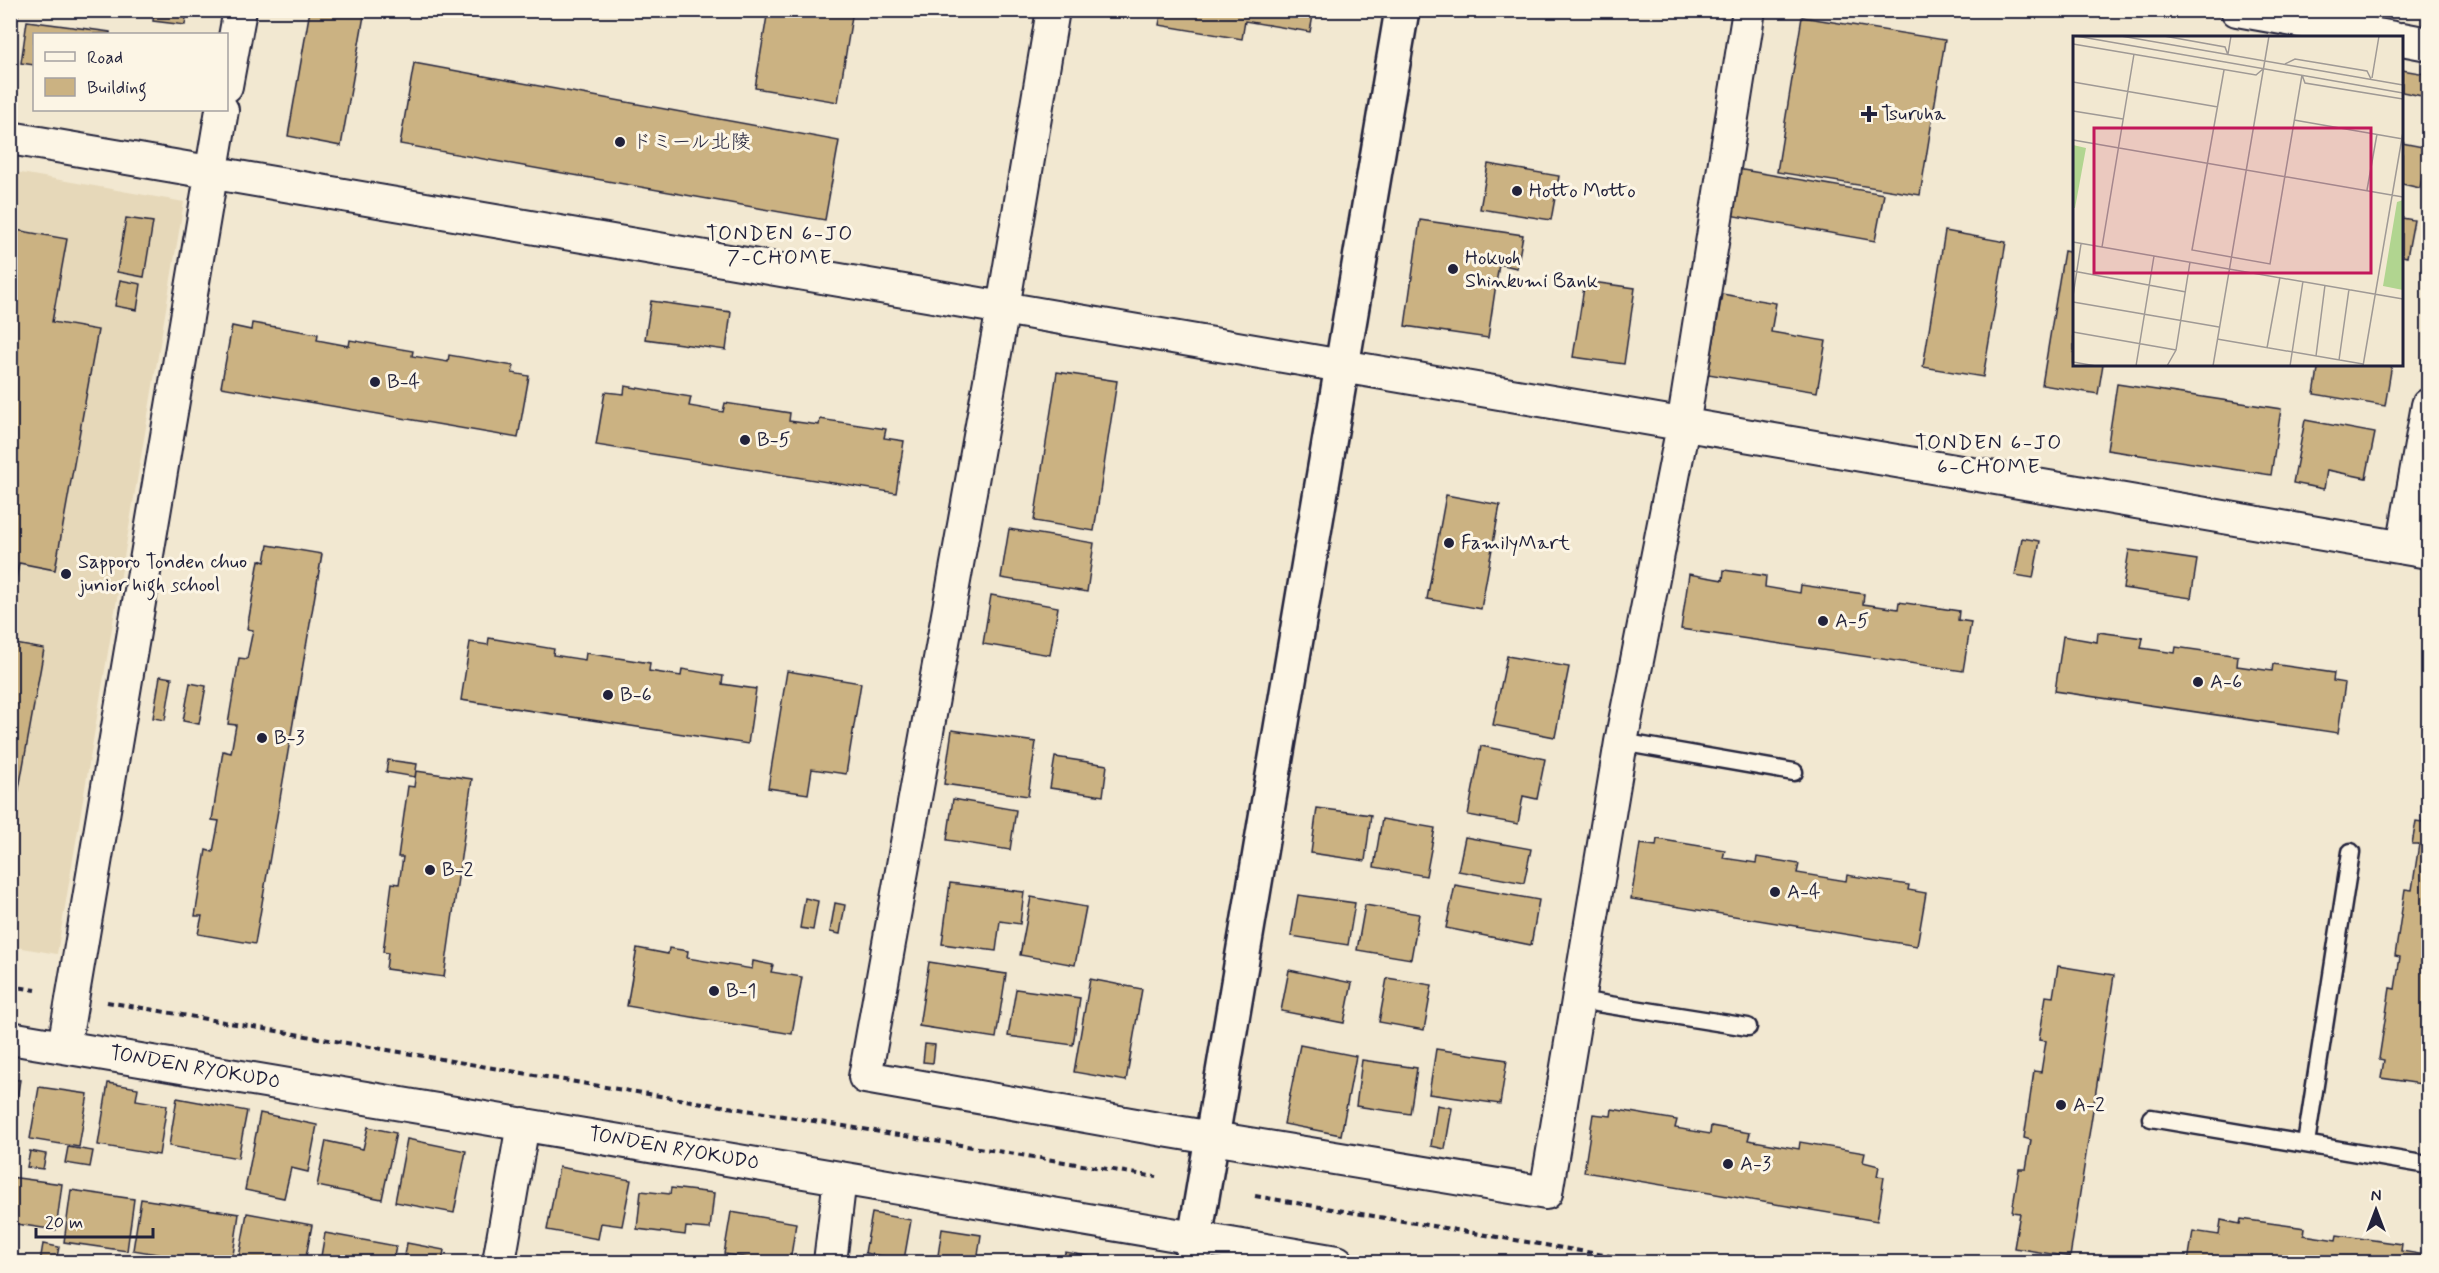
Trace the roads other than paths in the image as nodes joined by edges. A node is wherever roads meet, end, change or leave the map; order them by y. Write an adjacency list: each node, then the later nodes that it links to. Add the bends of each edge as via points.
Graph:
1 (240, 10): 9 (street)
2 (1053, 10): 13 (street)
3 (1402, 10): 14 (street)
4 (1749, 10): 16 (street)
5 (2237, 10): 6 (street)
6 (2383, 36)
7 (2403, 39): 8 (street)
8 (2428, 44)
9 (228, 75)
10 (222, 111): 12 (street)
11 (10, 138): 12 (street)
12 (211, 172): 13 (street); 24 (street)
13 (1003, 308): 14 (street); 27 (street, via 865,1077)
14 (1342, 366): 16 (street); 27 (street)
15 (2428, 405): 17 (street)
16 (1683, 426): 17 (street); 18 (street)
17 (2416, 550)
18 (1621, 742): 19 (lane); 21 (street)
19 (1794, 772)
20 (2351, 852): 28 (lane)
21 (1578, 1000): 22 (lane); 27 (street, via 1546,1193)
22 (1748, 1027)
23 (10, 1038): 24 (street, TONDEN RYOKUDO)
24 (64, 1047): 26 (street, TONDEN RYOKUDO)
25 (2151, 1118): 28 (lane)
26 (523, 1124): 30 (street, TONDEN RYOKUDO); 32 (street)
27 (1211, 1138): 31 (street)
28 (2306, 1143): 29 (lane)
29 (2428, 1165)
30 (840, 1178): 31 (street, TONDEN RYOKUDO); 33 (street)
31 (1193, 1250): 34 (street, TONDEN RYOKUDO)
32 (499, 1263)
33 (831, 1263)
34 (1337, 1263)

